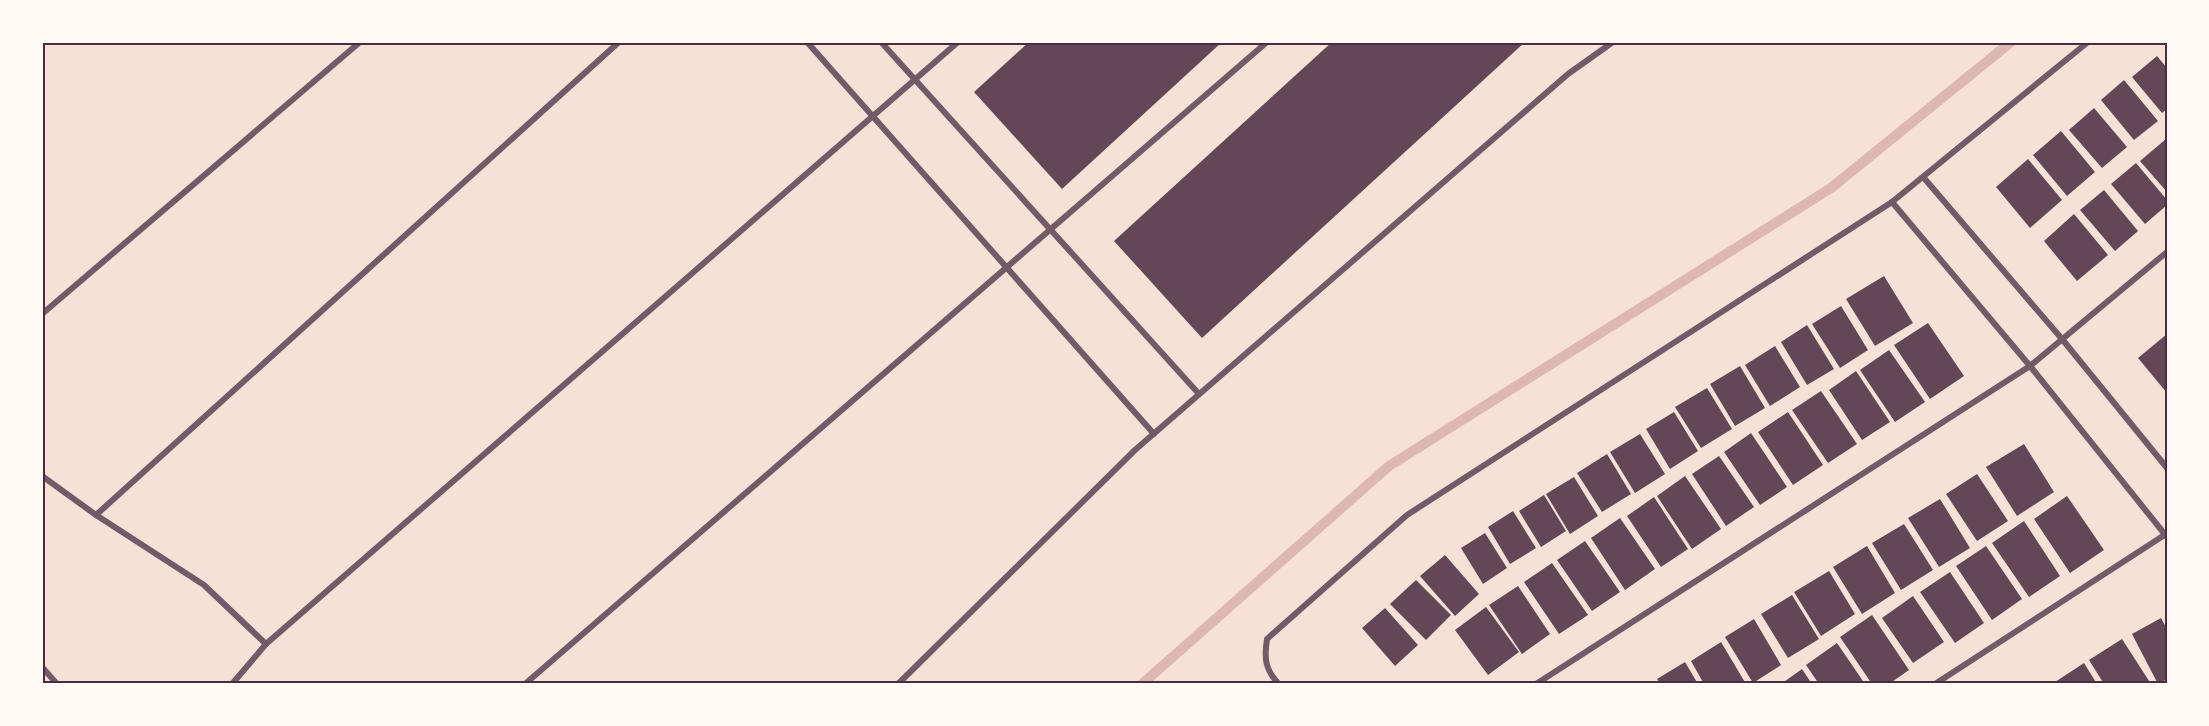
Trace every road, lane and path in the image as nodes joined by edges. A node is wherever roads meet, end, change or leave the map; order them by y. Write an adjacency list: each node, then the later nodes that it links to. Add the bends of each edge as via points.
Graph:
1 (360, 42): 16 (street)
2 (618, 42): 23 (street)
3 (807, 42): 10 (street)
4 (881, 42): 9 (street)
5 (958, 42): 9 (street)
6 (1267, 42): 13 (street)
7 (1612, 42): 19 (street, via 1568,74)
8 (2088, 42): 11 (street)
9 (915, 80): 10 (street); 13 (street)
10 (873, 116): 15 (street); 25 (street)
11 (1924, 178): 12 (street); 17 (street)
12 (1892, 202): 18 (street); 31 (street, via 1407,515 1267,639 1264,656 1271,676)
13 (1050, 230): 15 (street); 19 (street)
14 (2167, 252): 17 (street)
15 (1006, 268): 20 (street); 29 (street)
16 (42, 314)
17 (2062, 339): 18 (street); 21 (street)
18 (2030, 366): 24 (street); 32 (street)
19 (1199, 394): 20 (street)
20 (1154, 434): 30 (street)
21 (2167, 468)
22 (42, 476): 23 (street)
23 (96, 515): 25 (street, via 204,585)
24 (2166, 535): 33 (street)
25 (266, 644): 28 (street)
26 (42, 667): 27 (street)
27 (57, 684)
28 (232, 684)
29 (525, 684)
30 (898, 684)
31 (1279, 684)
32 (1536, 684)
33 (1935, 684)

